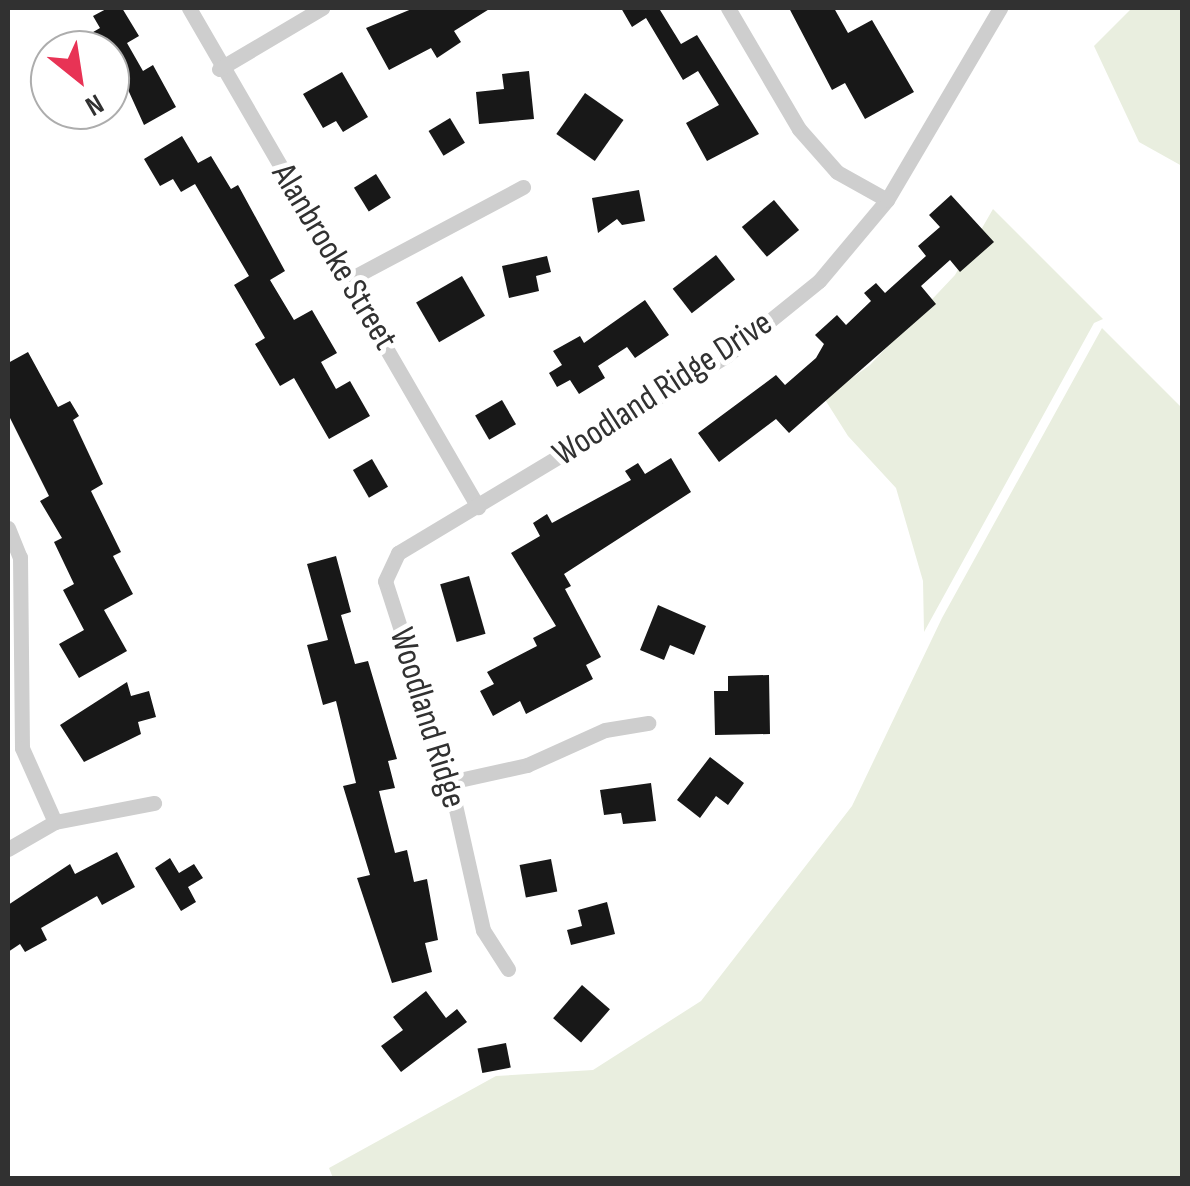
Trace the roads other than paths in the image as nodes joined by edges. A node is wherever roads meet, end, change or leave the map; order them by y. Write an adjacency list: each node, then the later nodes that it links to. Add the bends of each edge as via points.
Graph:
1 (189, 8): 5 (street, Alanbrooke Street)
2 (322, 8): 5 (street)
3 (728, 8): 7 (street, via 798,129 838,172)
4 (1000, 8): 7 (street, Woodland Ridge Drive)
5 (219, 69): 8 (street, Alanbrooke Street)
6 (522, 187): 8 (street)
7 (886, 200): 9 (street, Woodland Ridge Drive, via 820,281 726,356)
8 (350, 279): 9 (street, Alanbrooke Street)
9 (478, 507): 12 (street, Woodland Ridge, via 398,553 386,580)
10 (8, 528): 14 (street, via 20,558 22,748)
11 (648, 723): 12 (street, via 605,730 527,765)
12 (450, 782): 16 (street, Woodland Ridge, via 483,930)
13 (154, 802): 14 (street)
14 (55, 822): 15 (street)
15 (8, 850)
16 (508, 969)

